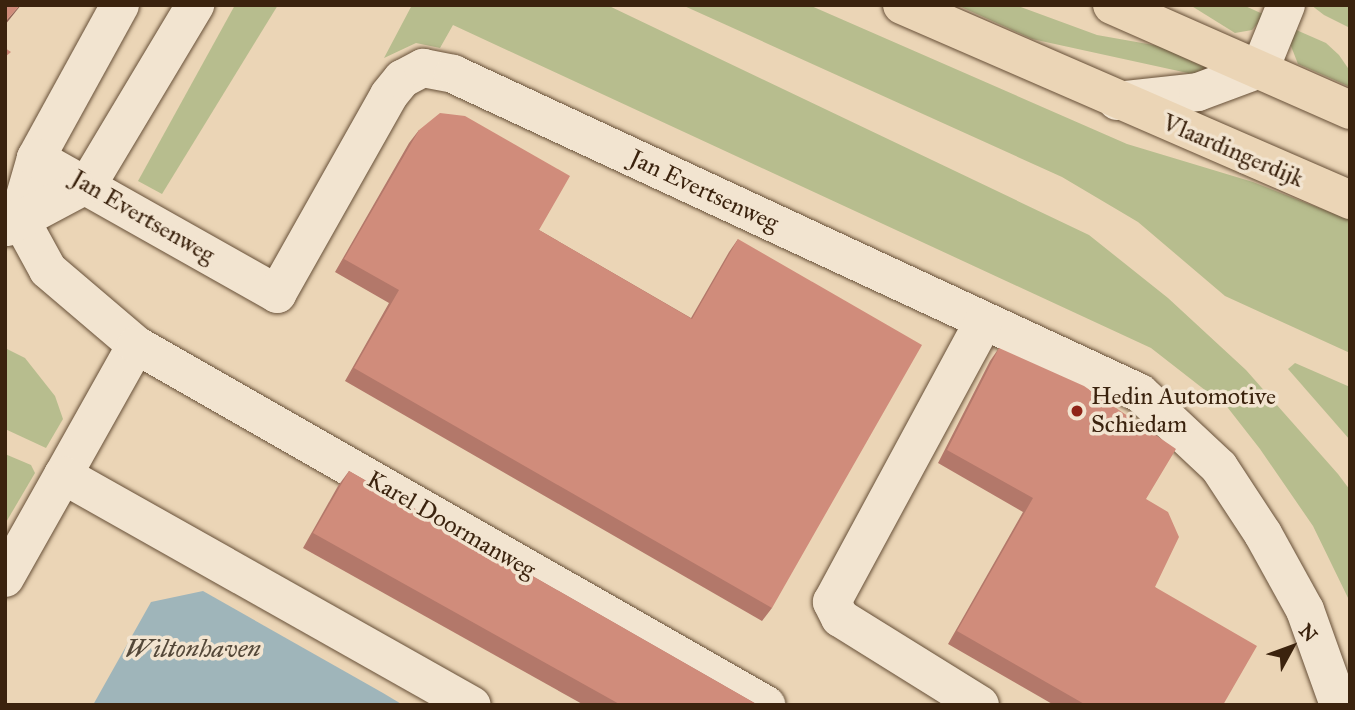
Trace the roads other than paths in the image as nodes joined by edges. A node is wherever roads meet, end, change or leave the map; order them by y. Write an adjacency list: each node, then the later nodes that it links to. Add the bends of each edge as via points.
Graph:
1 (120, 5): 9 (street)
2 (195, 5): 10 (street)
3 (902, 5): 7 (main road, Vlaardingerdijk)
4 (1112, 5): 6 (main road)
5 (1286, 5): 6 (street)
6 (1260, 68): 7 (street, Vlaardingerdijk, via 1198,92); 8 (main road)
7 (1117, 101): 11 (main road, Vlaardingerdijk)
8 (1350, 110)
9 (36, 158): 10 (street, Jan Evertsenweg); 12 (street)
10 (88, 184): 12 (street); 13 (street, Jan Evertsenweg, via 277,294 389,95 402,79 423,68 453,74)
11 (1350, 200)
12 (12, 223): 14 (street, Karel Doormanweg, via 48,270)
13 (984, 321): 19 (street, via 832,602 840,618); 20 (street, Jan Evertsenweg, via 1140,393 1219,467 1305,610)
14 (136, 345): 15 (street); 18 (street, Karel Doormanweg)
15 (63, 475): 16 (street); 17 (street)
16 (5, 578)
17 (472, 705)
18 (766, 705)
19 (980, 705)
20 (1339, 705)

